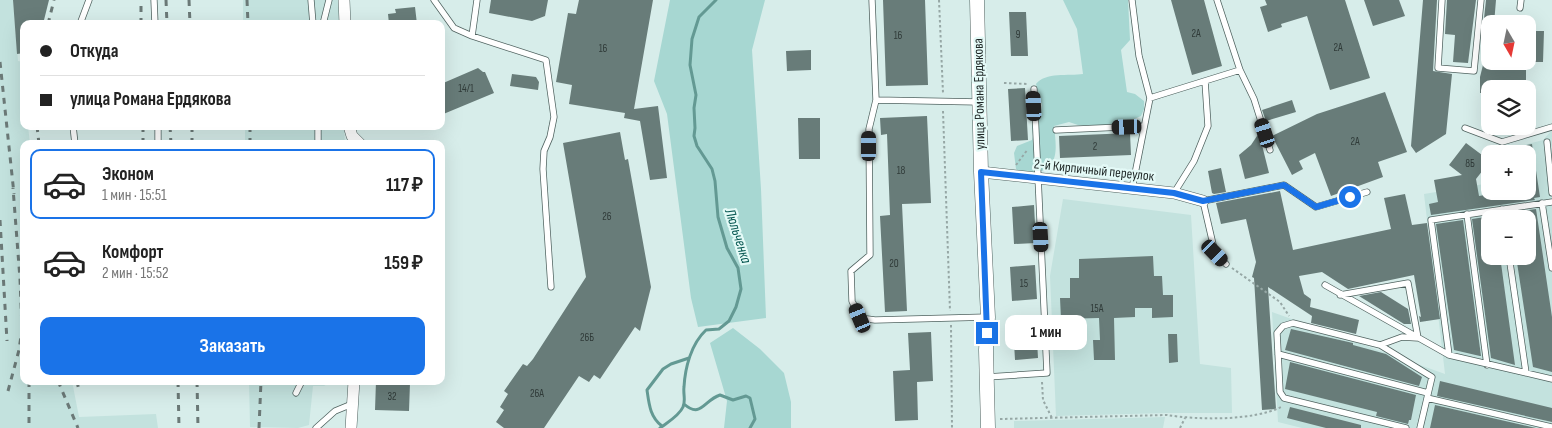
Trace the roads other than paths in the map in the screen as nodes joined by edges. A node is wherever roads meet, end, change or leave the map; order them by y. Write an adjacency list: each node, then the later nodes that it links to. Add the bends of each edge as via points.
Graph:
1 (89, 0): 16 (lane)
2 (154, 0): 17 (lane)
3 (311, 0): 18 (lane)
4 (329, 0): 19 (lane)
5 (344, 0): 20 (street)
6 (434, 0): 21 (lane, via 454,28)
7 (477, 0): 21 (lane)
8 (872, 0): 26 (lane)
9 (977, 0): 27 (street, улица Романа Ердякова)
10 (1132, 0): 25 (lane, via 1139,56)
11 (1217, 0): 22 (lane)
12 (1442, 0): 13 (lane, via 1438,68 1474,71)
13 (1481, 0)
14 (1521, 0): 15 (lane)
15 (1520, 8)
16 (82, 20)
17 (155, 20)
18 (313, 20)
19 (324, 20)
20 (345, 20)
21 (472, 36): 49 (lane, via 546,60 554,118 544,151 543,169)
22 (1240, 70): 23 (lane); 33 (lane, via 1254,99)
23 (1205, 81): 25 (lane); 38 (lane, via 1208,126 1194,161)
24 (1034, 89): 35 (lane)
25 (1150, 98): 28 (lane)
26 (876, 100): 27 (lane); 51 (lane, via 869,128 870,254 851,271 852,301 860,318)
27 (979, 102): 34 (street, улица Романа Ердякова)
28 (1144, 126): 31 (lane); 36 (lane)
29 (1552, 127): 30 (lane, via 1502,142)
30 (1465, 128)
31 (1056, 130)
32 (1547, 142): 39 (lane)
33 (1270, 150)
34 (981, 172): 35 (street, 2-й Кирпичный переулок); 51 (street, улица Романа Ердякова)
35 (1038, 178): 36 (street, 2-й Кирпичный переулок); 58 (lane, via 1047,373)
36 (1132, 189): 38 (street, 2-й Кирпичный переулок)
37 (1367, 192): 40 (lane, via 1316,207 1284,185)
38 (1174, 193): 40 (street, 2-й Кирпичный переулок)
39 (1552, 193)
40 (1203, 201): 45 (lane, via 1215,253)
41 (1552, 202): 42 (lane)
42 (1542, 203): 43 (lane); 47 (lane)
43 (1502, 209): 44 (lane)
44 (1467, 214): 55 (lane, via 1431,220); 56 (lane)
45 (1226, 264)
46 (1510, 265): 57 (lane)
47 (1552, 268)
48 (1325, 285): 50 (lane)
49 (551, 287)
50 (1340, 295): 52 (lane); 52 (lane, via 1408,283)
51 (988, 316): 58 (street, улица Романа Ердякова)
52 (1418, 338): 53 (lane, via 1402,337); 55 (lane)
53 (1380, 345): 54 (lane, via 1293,323 1277,333); 63 (lane, via 1432,377)
54 (1278, 354): 63 (lane); 69 (lane, via 1280,392 1284,398)
55 (1449, 355): 56 (lane)
56 (1487, 365): 57 (lane)
57 (1526, 373): 59 (lane)
58 (988, 377): 65 (street, улица Романа Ердякова)
59 (1552, 379)
60 (300, 385): 62 (lane)
61 (354, 385): 64 (street)
62 (296, 393)
63 (1427, 396): 66 (lane); 70 (lane)
64 (352, 404): 67 (lane, via 335,411); 68 (street)
65 (988, 424)
66 (1552, 427)
67 (316, 428)
68 (351, 428)
69 (1406, 428)
70 (1420, 428)

